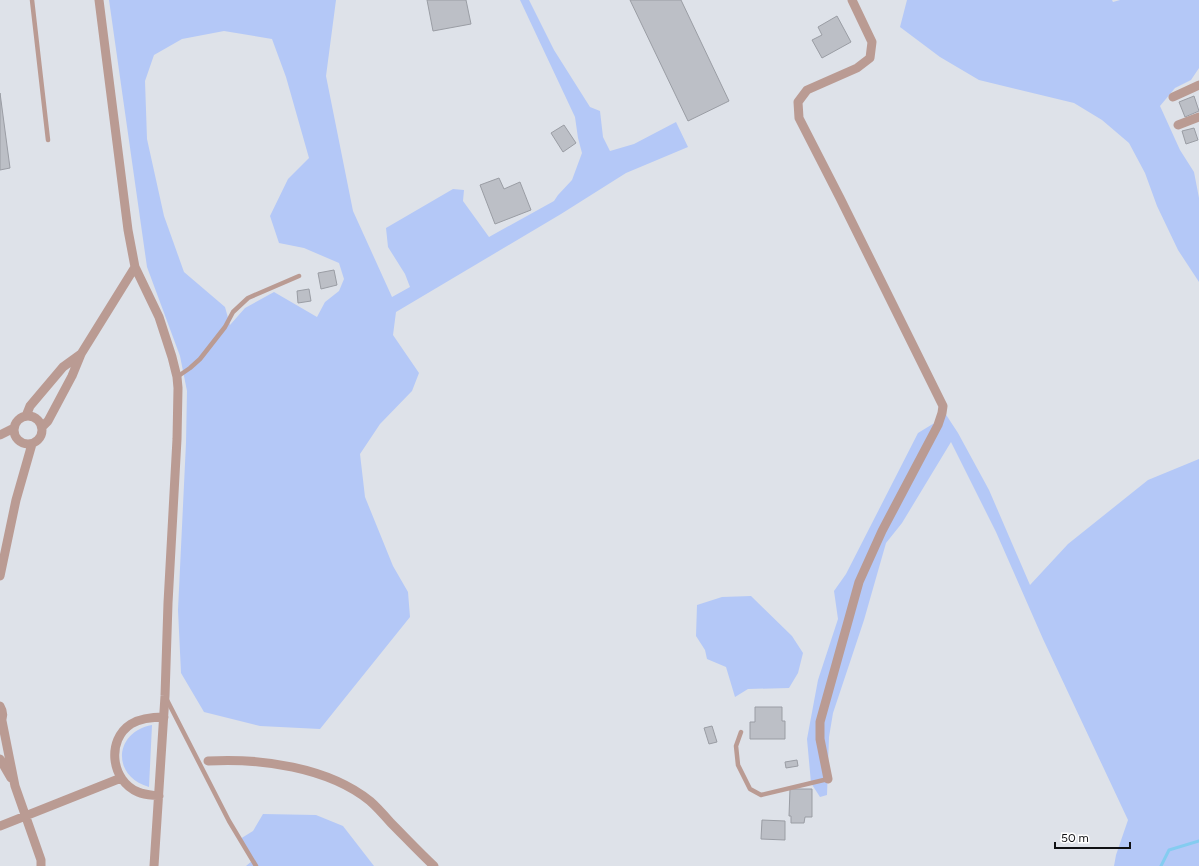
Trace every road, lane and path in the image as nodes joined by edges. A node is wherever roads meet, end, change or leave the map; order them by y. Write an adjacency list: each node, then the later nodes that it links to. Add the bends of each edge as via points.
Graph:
1 (32, 0): 8 (lane)
2 (99, 0): 9 (street)
3 (852, 0): 27 (street, via 872,42 870,58 857,68 807,90 798,102 799,118 943,406 938,425 882,531 859,582 820,722 820,739)
4 (1199, 85): 5 (street)
5 (1172, 97)
6 (1199, 117): 7 (street)
7 (1178, 125)
8 (48, 140)
9 (135, 268): 11 (street); 12 (street, via 159,317)
10 (299, 276): 12 (lane, via 248,298 233,312 225,327 200,359)
11 (81, 354): 13 (street, via 63,367 30,406); 15 (street, via 72,376)
12 (177, 377): 19 (street, via 177,439)
13 (26, 416): 14 (street, via 20,419); 15 (street, via 36,418)
14 (14, 428): 16 (street); 17 (street, via 19,441 23,444)
15 (42, 428): 17 (street, via 41,438)
16 (0, 435)
17 (32, 444): 18 (street, via 16,500)
18 (0, 576)
19 (165, 696): 21 (street); 34 (lane, via 229,820)
20 (0, 706): 22 (street, via 3,711)
21 (164, 717): 26 (street, via 140,719 122,733 116,744 114,756); 29 (street)
22 (1, 722): 28 (street)
23 (741, 732): 27 (lane, via 736,746 738,765 750,789 761,795)
24 (0, 759): 28 (street)
25 (208, 761): 35 (street, via 229,760 295,767 337,782 370,801)
26 (121, 778): 29 (street, via 138,792); 30 (street)
27 (828, 779)
28 (15, 786): 30 (street)
29 (159, 796): 33 (street)
30 (26, 815): 31 (street); 32 (street)
31 (0, 826)
32 (41, 866)
33 (154, 866)
34 (256, 866)
35 (434, 866)

